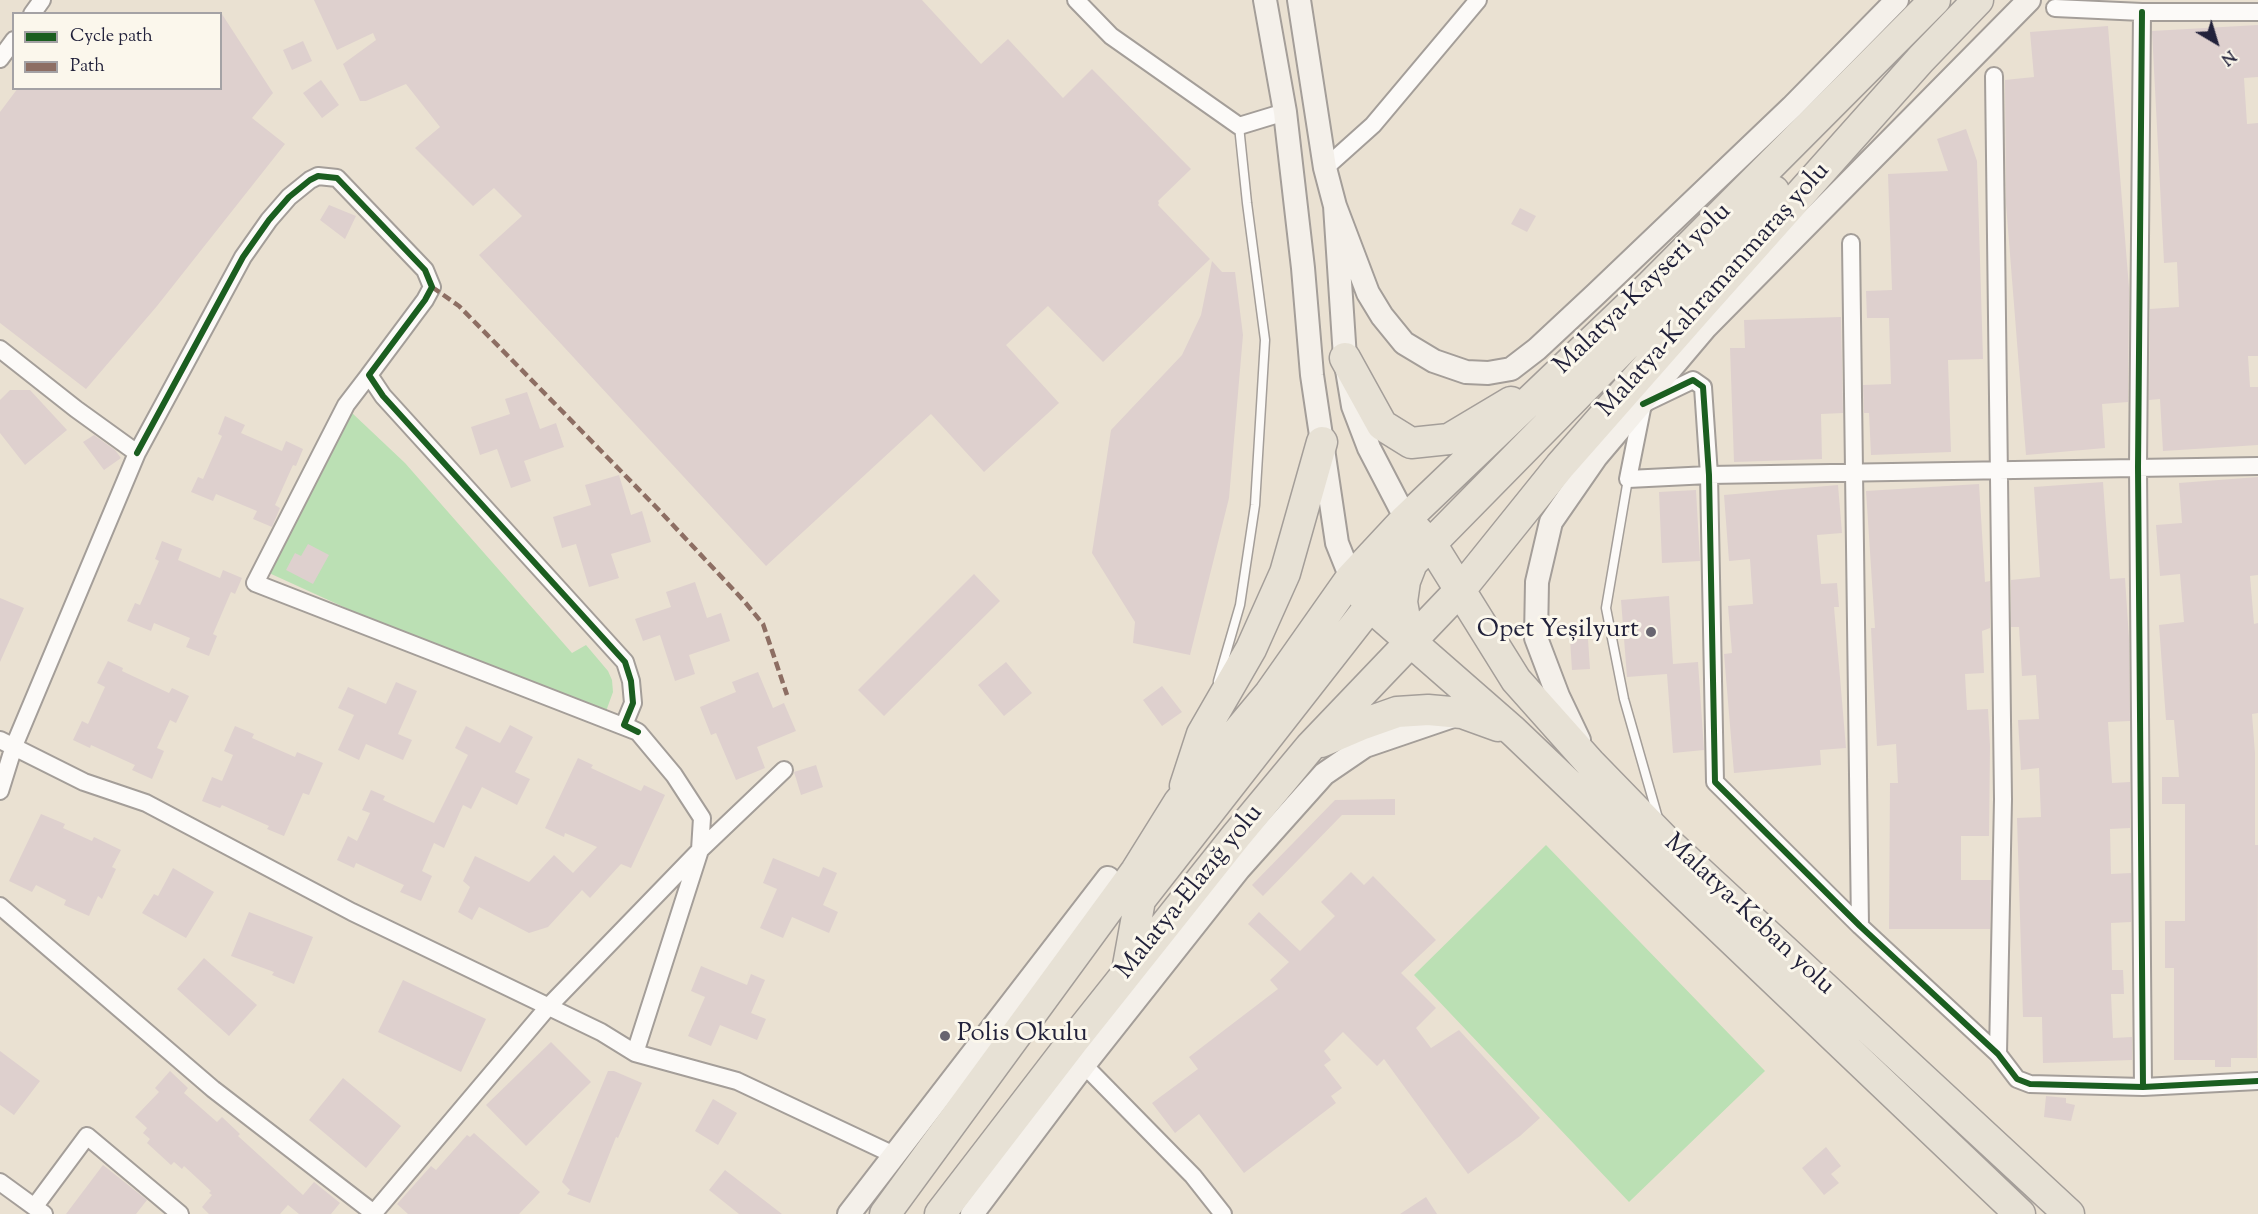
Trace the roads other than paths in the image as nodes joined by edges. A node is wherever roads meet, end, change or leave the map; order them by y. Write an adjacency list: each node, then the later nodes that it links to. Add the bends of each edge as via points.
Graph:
1 (1076, 0): 16 (street, via 1111,36)
2 (1265, 0): 15 (street)
3 (1299, 0): 18 (street)
4 (1478, 0): 18 (street, via 1373,125)
5 (1897, 0): 19 (street, via 1792,108 1537,349 1511,369 1466,372 1434,362 1404,343 1368,293)
6 (1935, 0): 17 (highway, Malatya-Kayseri yolu)
7 (1978, 0): 35 (highway, Malatya-Kahramanmaraş yolu, via 1699,308)
8 (2029, 0): 25 (street, via 1706,327)
9 (2055, 8): 10 (street)
10 (2142, 12): 11 (street); 30 (street)
11 (2258, 12)
12 (12, 43): 13 (street)
13 (0, 59)
14 (1994, 76): 31 (street)
15 (1285, 112): 16 (street); 26 (street)
16 (1239, 126): 46 (lane, via 1265,340 1256,494 1240,604)
17 (1796, 141): 23 (highway, Malatya-Kayseri yolu); 37 (highway, via 1771,198)
18 (1325, 168): 19 (street)
19 (1335, 206): 22 (street)
20 (1851, 243): 32 (street)
21 (0, 349): 27 (street)
22 (1345, 358): 23 (highway, via 1382,424 1411,443 1449,439); 36 (street, via 1353,406 1369,448)
23 (1562, 370): 36 (highway, Malatya-Kayseri yolu)
24 (369, 375): 27 (street, via 432,287 425,270 367,207 337,178 318,176 289,197 243,257); 45 (street, via 383,396 625,662 633,704 624,725); 45 (street, via 346,405 255,583)
25 (1642, 404): 28 (street); 33 (street, via 1693,380 1703,387); 34 (street)
26 (1322, 442): 38 (street, via 1337,543); 46 (highway, via 1285,573 1251,648)
27 (136, 453): 47 (street)
28 (1596, 457): 35 (highway); 49 (street, via 1551,522 1537,582 1536,638)
29 (2258, 466): 30 (street)
30 (2138, 467): 31 (street); 64 (street)
31 (1999, 471): 32 (street); 61 (street, via 2003,799)
32 (1854, 474): 33 (street); 57 (street)
33 (1709, 475): 34 (street); 57 (street, via 1714,782)
34 (1628, 479): 53 (lane, via 1606,608 1624,699)
35 (1526, 509): 39 (highway, Malatya-Kahramanmaraş yolu)
36 (1406, 519): 37 (highway, Malatya-Keban yolu); 38 (highway, Malatya-Kayseri yolu); 41 (highway, via 1394,561)
37 (1435, 538): 39 (highway, Malatya-Keban yolu); 42 (highway, via 1412,563 1405,581 1402,602)
38 (1351, 578): 40 (highway, Malatya-Elazığ yolu); 41 (highway)
39 (1470, 578): 42 (highway, Malatya-Elazığ yolu); 49 (highway, Malatya-Keban yolu, via 1516,680)
40 (1334, 603): 41 (highway); 52 (highway, Malatya-Elazığ yolu, via 1270,693)
41 (1364, 614): 42 (highway, Malatya-Keban yolu); 58 (highway, via 1140,900)
42 (1409, 641): 44 (highway, Malatya-Keban yolu); 48 (highway, Malatya-Elazığ yolu)
43 (1462, 713): 44 (highway); 48 (highway, via 1397,712); 62 (street, via 1365,746 1324,774 1239,868)
44 (1513, 731): 74 (highway, Malatya-Keban yolu)
45 (638, 732): 54 (street, via 702,818)
46 (1202, 734): 52 (highway)
47 (7, 743): 51 (street); 59 (street, via 84,782 146,803 352,912)
48 (1310, 747): 58 (highway, Malatya-Elazığ yolu)
49 (1590, 764): 53 (highway, Malatya-Keban yolu)
50 (784, 770): 54 (street)
51 (0, 791)
52 (1179, 802): 55 (highway); 72 (highway, Malatya-Elazığ yolu, via 1136,870)
53 (1664, 839): 75 (highway, Malatya-Keban yolu)
54 (700, 850): 59 (street); 60 (street)
55 (1108, 878): 65 (street)
56 (0, 906): 70 (street, via 213,1089)
57 (1860, 926): 61 (street)
58 (1126, 974): 68 (highway, Malatya-Elazığ yolu)
59 (548, 1007): 60 (street); 70 (street)
60 (635, 1053): 65 (street, via 737,1081)
61 (1998, 1054): 64 (street, via 2017,1079 2030,1084)
62 (1084, 1065): 68 (street); 73 (street, via 1193,1176)
63 (2258, 1081): 64 (street)
64 (2143, 1087)
65 (894, 1155): 71 (street)
66 (0, 1182): 67 (street)
67 (40, 1210): 69 (street, via 87,1136)
68 (950, 1212)
69 (180, 1214)
70 (374, 1214)
71 (849, 1214)
72 (885, 1214)
73 (1223, 1214)
74 (2020, 1214)
75 (2069, 1214)

